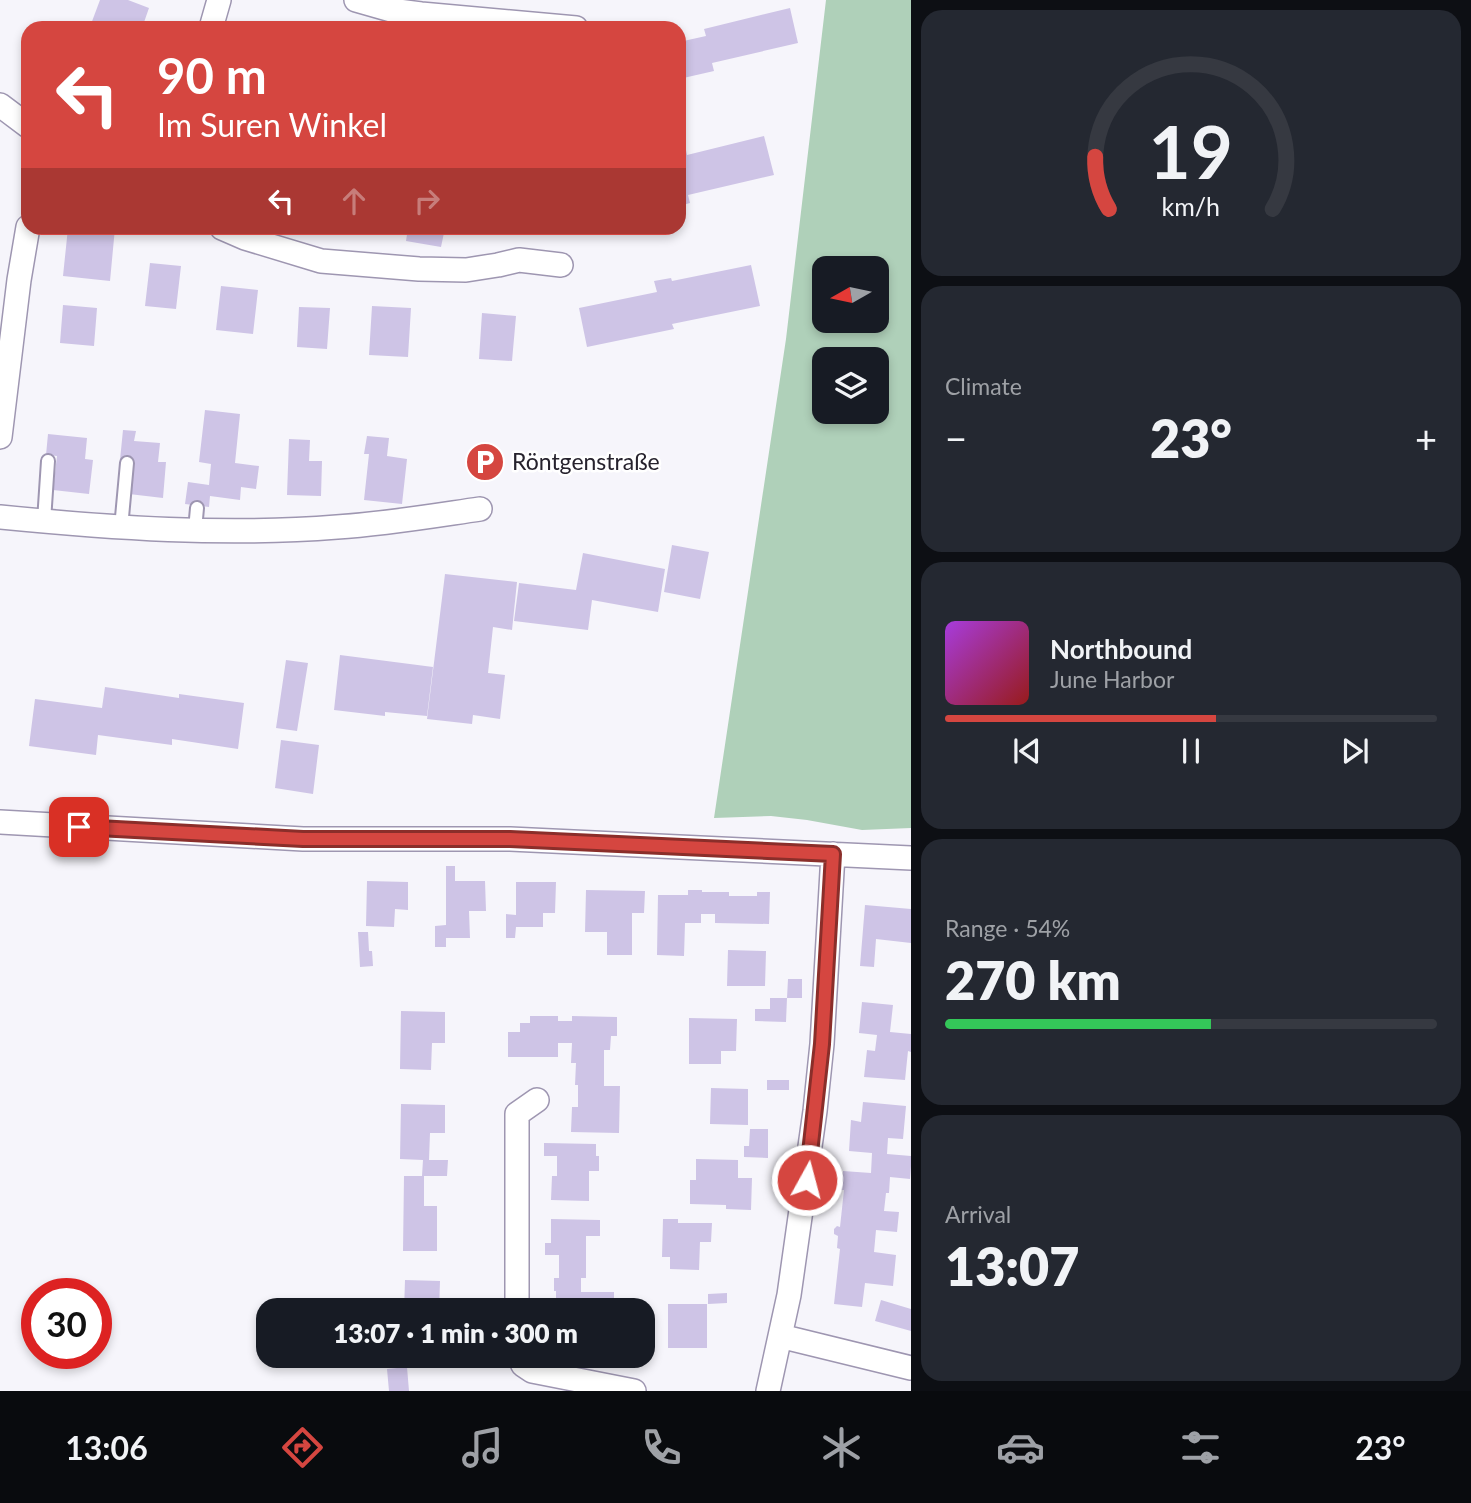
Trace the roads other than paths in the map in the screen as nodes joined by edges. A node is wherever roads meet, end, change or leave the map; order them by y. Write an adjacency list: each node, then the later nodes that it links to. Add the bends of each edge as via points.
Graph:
1 (219, 0): 3 (street)
2 (356, 0): 4 (street, via 401,11)
3 (213, 21)
4 (504, 21)
5 (0, 106): 6 (street)
6 (21, 121)
7 (27, 235): 10 (street)
8 (238, 235): 9 (street, via 321,261 467,270 519,260)
9 (561, 265)
10 (0, 436)
11 (48, 461): 15 (lane)
12 (127, 463): 16 (lane)
13 (480, 509): 16 (street, via 335,527 196,519)
14 (0, 517): 15 (street)
15 (44, 521): 16 (street)
16 (121, 528)
17 (0, 822): 18 (street, via 303,839 510,839)
18 (833, 854): 19 (street); 22 (street, via 815,1111)
19 (911, 858)
20 (537, 1100): 21 (street, via 517,1114)
21 (517, 1298)
22 (780, 1336): 24 (street); 26 (street)
23 (528, 1368): 25 (street)
24 (911, 1368)
25 (634, 1391)
26 (768, 1391)

